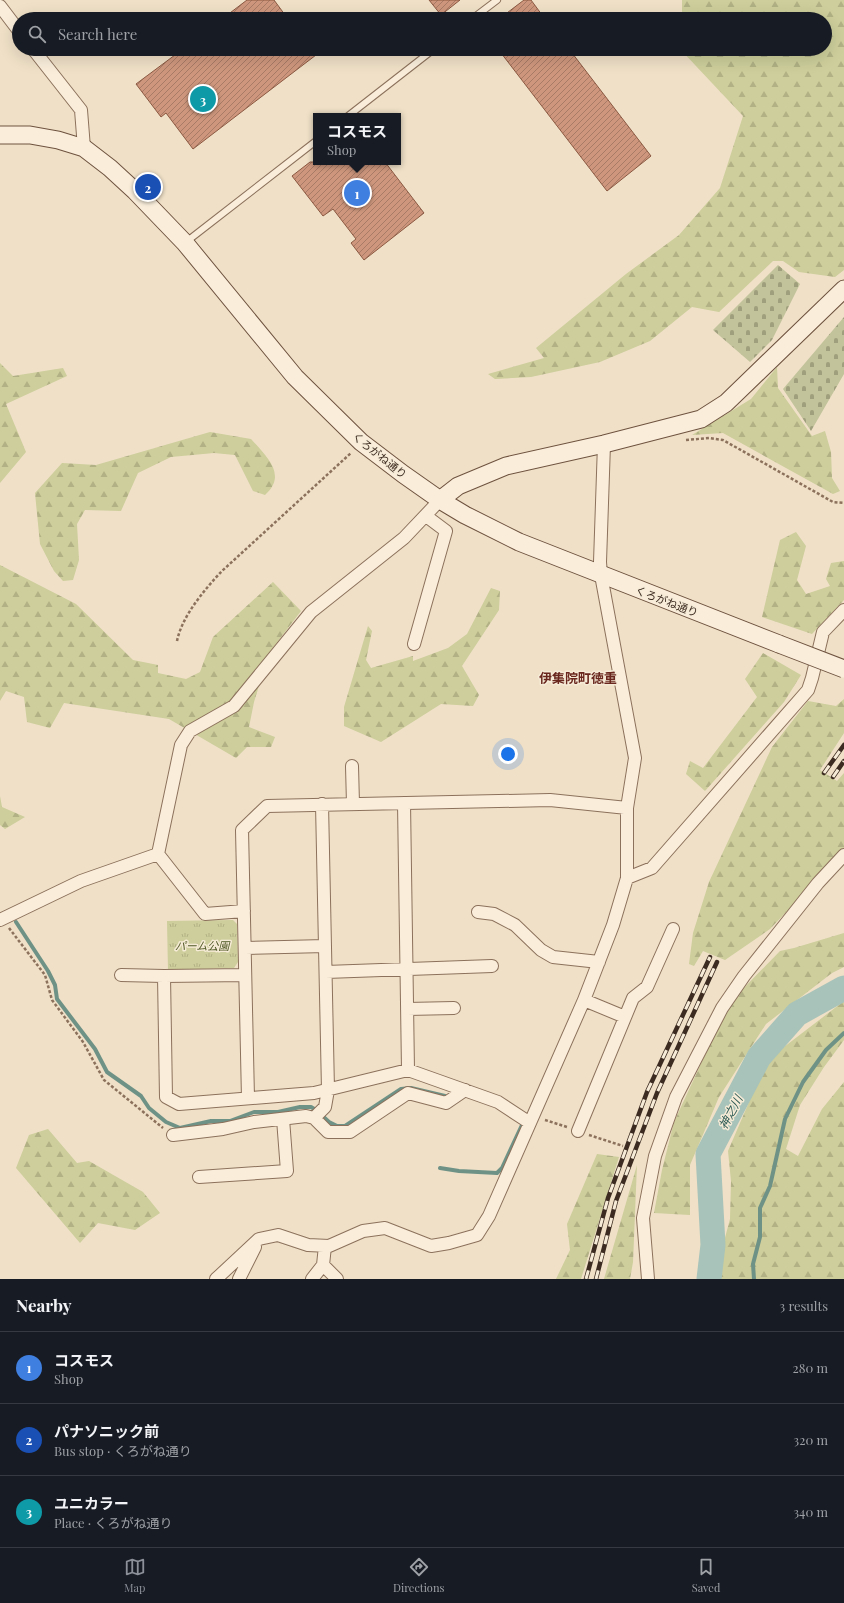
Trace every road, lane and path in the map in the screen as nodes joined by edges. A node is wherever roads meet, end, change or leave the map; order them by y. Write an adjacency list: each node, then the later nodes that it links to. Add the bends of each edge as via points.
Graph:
1 (497, 0): 3 (lane)
2 (0, 6): 4 (street)
3 (481, 12)
4 (12, 22)
5 (38, 56): 10 (street, via 80,110)
6 (425, 56): 7 (lane)
7 (352, 113)
8 (0, 135): 10 (street, くろがね通り, via 30,135)
9 (313, 143): 11 (lane)
10 (84, 148): 11 (street, くろがね通り, via 135,191)
11 (185, 243): 14 (street, くろがね通り, via 295,377)
12 (844, 289): 15 (street, via 726,403 701,419)
13 (680, 440): 17 (path, via 724,440 833,502)
14 (361, 442): 16 (street, くろがね通り); 21 (path, via 222,571 203,592 179,631)
15 (604, 444): 16 (street, via 506,466 458,486); 19 (street)
16 (440, 500): 18 (street); 19 (street, くろがね通り, via 489,528)
17 (844, 503)
18 (426, 516): 22 (street, via 446,531); 29 (street, via 404,538 311,612 234,706 190,731 181,745)
19 (601, 575): 23 (street, くろがね通り, bridge); 28 (street, via 635,758)
20 (844, 610): 31 (street, via 823,632 808,690 652,868)
21 (177, 640)
22 (414, 644)
23 (844, 669)
24 (352, 766): 27 (street)
25 (404, 803): 27 (street); 28 (street, via 550,800); 40 (street)
26 (322, 804): 27 (street); 32 (street, via 267,806 242,830); 36 (street)
27 (353, 804)
28 (627, 808): 31 (street)
29 (158, 854): 32 (street, via 205,914); 34 (street, via 81,882)
30 (844, 855): 66 (street, via 818,883 744,976 722,1008 676,1097 655,1156 643,1218)
31 (627, 878): 38 (street)
32 (244, 911): 37 (street)
33 (478, 912): 38 (street, via 494,914 515,925 541,950 553,957)
34 (1, 920): 57 (path, via 45,975 52,1000 83,1042 104,1080)
35 (673, 929): 48 (street, via 647,987 633,998)
36 (325, 946): 37 (street); 41 (street)
37 (244, 948): 42 (street)
38 (599, 962): 45 (street)
39 (492, 966): 40 (street)
40 (407, 969): 41 (street); 47 (street)
41 (326, 972): 50 (street)
42 (245, 974): 44 (street); 52 (street)
43 (121, 975): 44 (street)
44 (164, 976): 52 (street, via 166,1097 178,1104)
45 (584, 1000): 48 (street); 55 (street)
46 (454, 1008): 47 (street)
47 (407, 1009): 49 (street)
48 (625, 1017): 56 (street)
49 (408, 1070): 50 (street); 51 (street)
50 (328, 1090): 52 (street); 53 (street)
51 (465, 1090): 53 (street, via 446,1103 408,1093 350,1132 328,1132); 55 (street, via 498,1102)
52 (248, 1098)
53 (320, 1113): 54 (street)
54 (283, 1119): 57 (street); 58 (street, via 287,1171)
55 (530, 1123): 60 (street, via 489,1216 477,1234 431,1246 385,1228 363,1231)
56 (578, 1131)
57 (173, 1135)
58 (199, 1177)
59 (259, 1238): 60 (street, via 278,1235 308,1245); 62 (street); 63 (street)
60 (325, 1246): 61 (street)
61 (323, 1265): 64 (street); 65 (street)
62 (216, 1279)
63 (240, 1279)
64 (312, 1279)
65 (337, 1279)
66 (648, 1279)

